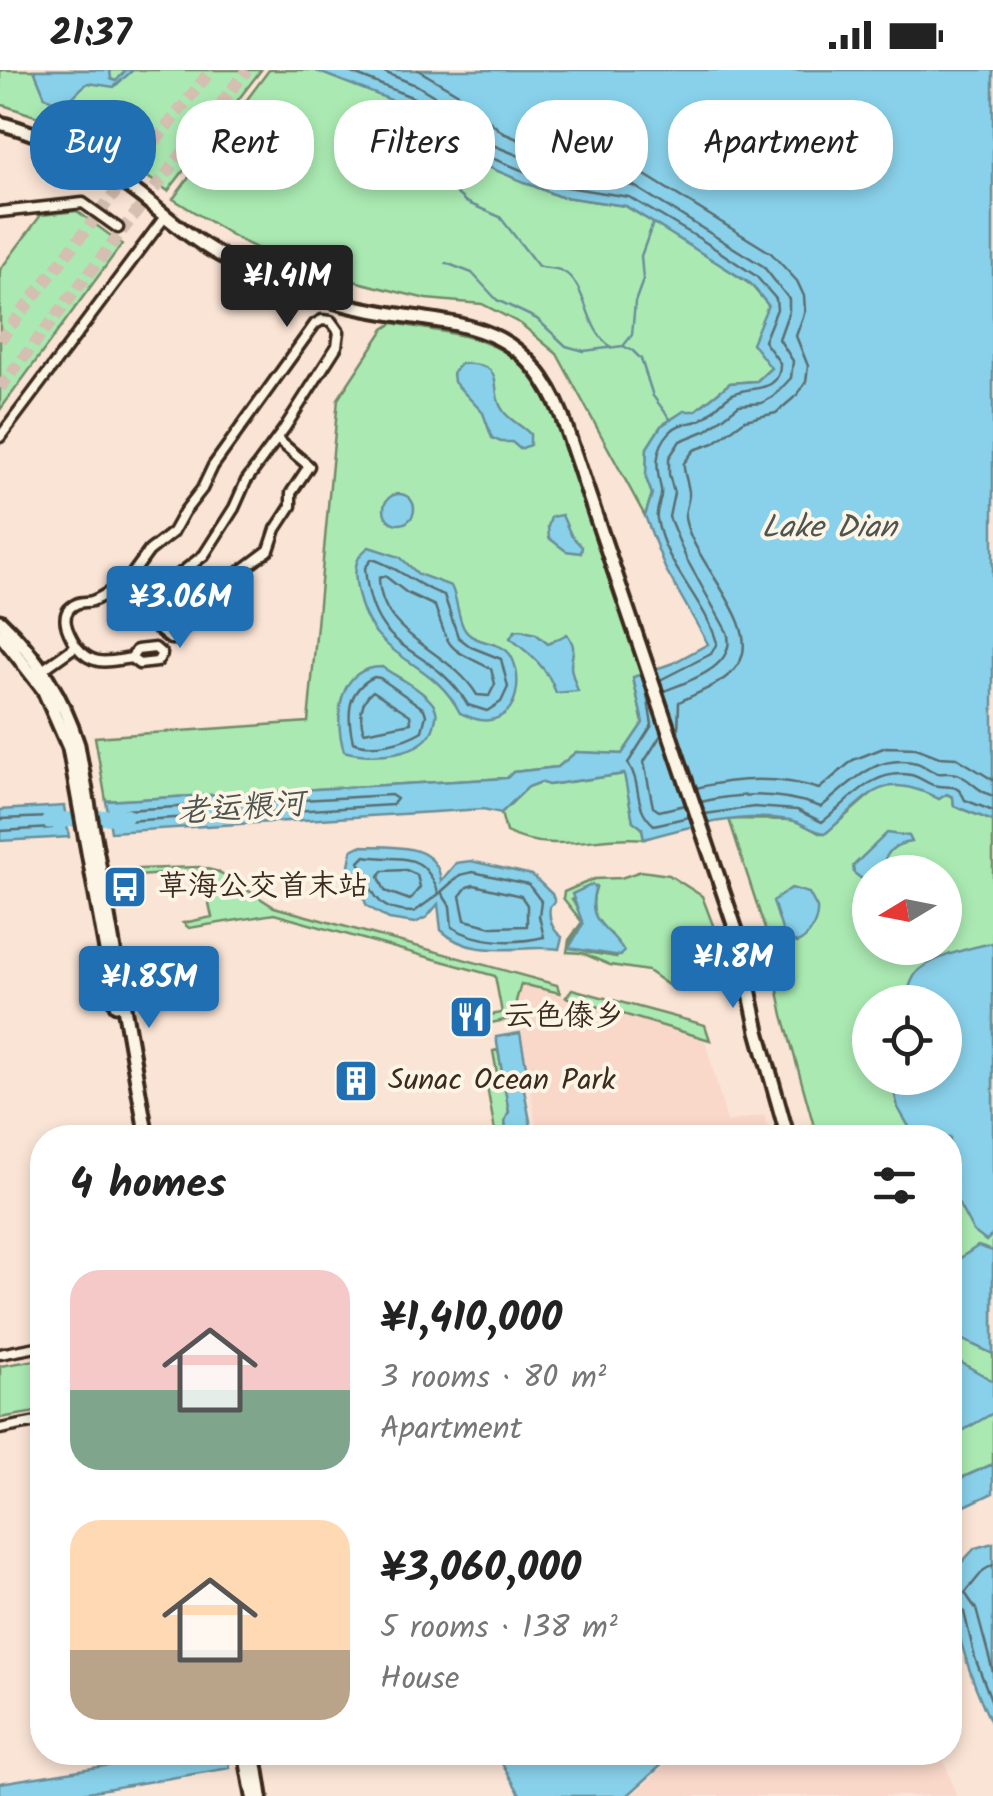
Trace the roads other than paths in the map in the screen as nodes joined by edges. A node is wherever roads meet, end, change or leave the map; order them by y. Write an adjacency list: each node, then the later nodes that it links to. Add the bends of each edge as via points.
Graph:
1 (0, 123): 3 (street, via 82,156)
2 (0, 212): 4 (street, via 83,203)
3 (164, 218): 5 (street); 19 (street, via 254,272 310,294 495,334 551,387 737,932)
4 (118, 228)
5 (0, 437)
6 (277, 439): 7 (street, via 204,554 177,576); 7 (street, via 337,346 340,332 331,321 315,324 173,532 133,573 139,589); 8 (street, via 309,466 289,511 269,550 237,574 225,600 215,610)
7 (175, 592): 8 (street)
8 (199, 609): 11 (street)
9 (156, 613): 11 (street, via 166,606); 11 (street, via 152,626 172,640); 13 (street, via 124,591 75,604 65,622)
10 (0, 622): 15 (street)
11 (189, 622)
12 (0, 634): 15 (street)
13 (76, 646): 14 (street, via 92,662); 15 (street)
14 (131, 658)
15 (38, 672): 16 (street, via 84,796)
16 (92, 845): 17 (street); 18 (street)
17 (137, 1125)
18 (144, 1125)
19 (784, 1125)
20 (30, 1348): 21 (street)
21 (0, 1354)
22 (30, 1423): 23 (street)
23 (0, 1429)
24 (250, 1765): 26 (street)
25 (254, 1765): 26 (street)
26 (254, 1778): 27 (street); 28 (street)
27 (253, 1796)
28 (261, 1796)

